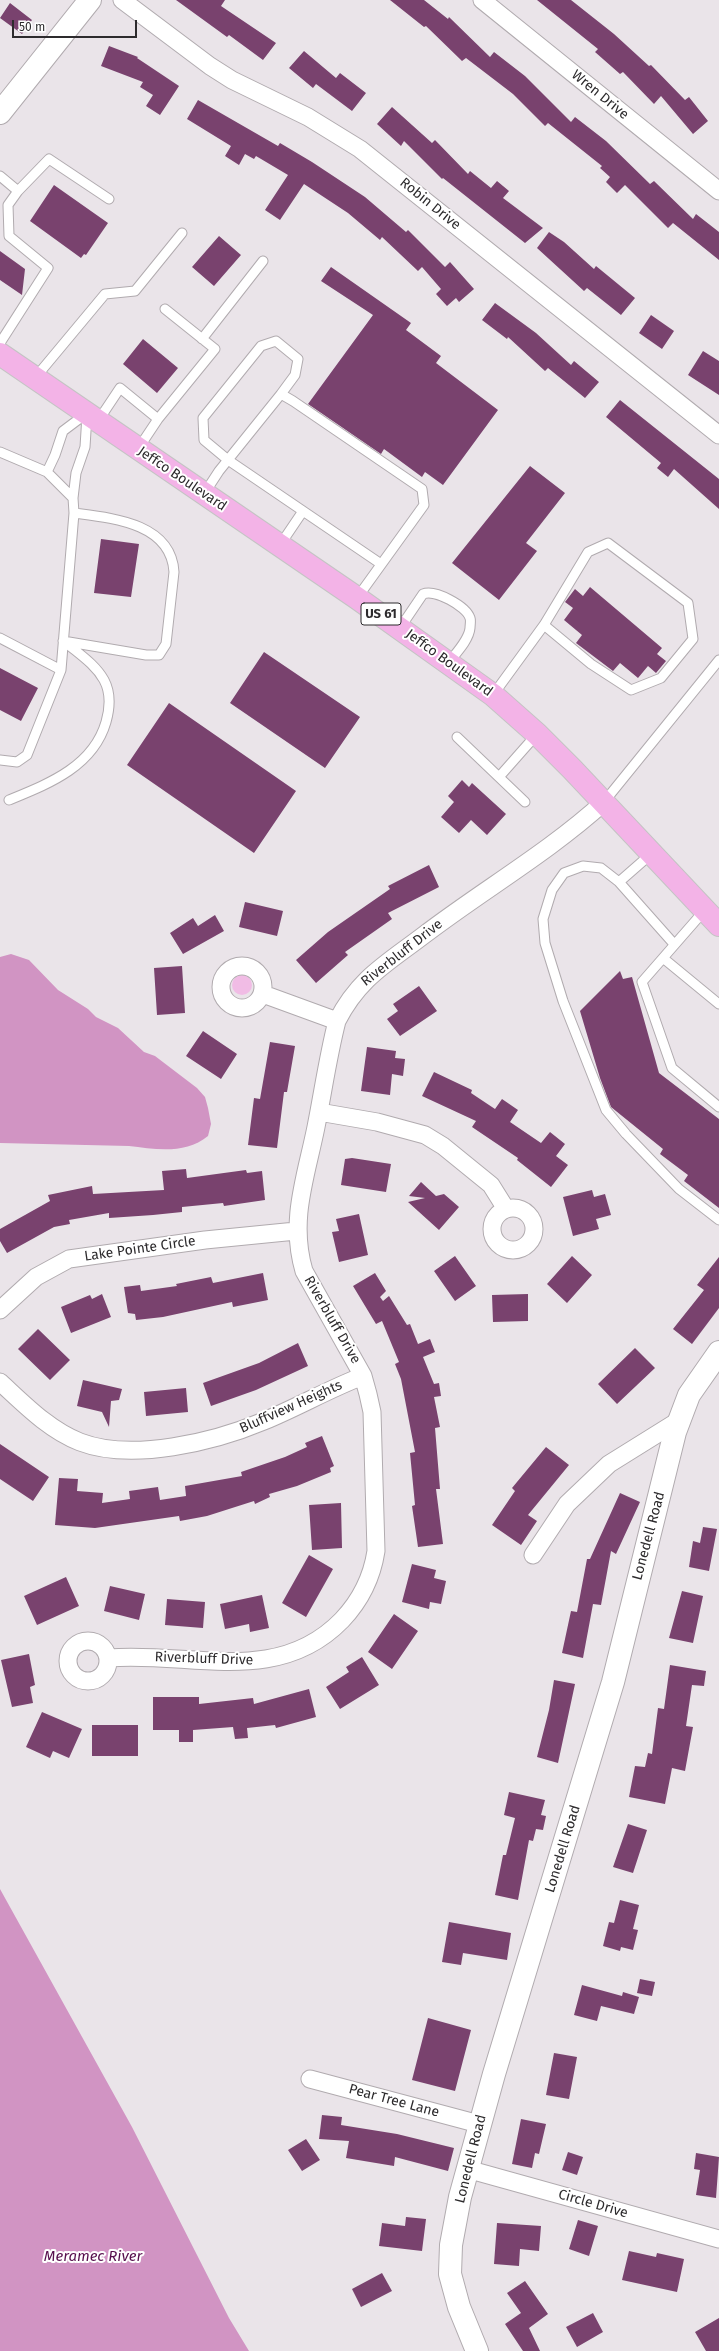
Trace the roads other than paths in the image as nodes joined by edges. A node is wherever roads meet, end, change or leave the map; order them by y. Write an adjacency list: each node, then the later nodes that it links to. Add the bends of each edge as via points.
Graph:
1 (90, 0): 4 (street)
2 (122, 0): 19 (street, Robin Drive, via 232,80 308,117 360,149)
3 (482, 0): 6 (street, Wren Drive)
4 (0, 113)
5 (0, 176): 7 (lane)
6 (719, 190)
7 (18, 191): 8 (lane, via 49,159); 13 (lane, via 8,205 10,236 48,268)
8 (109, 199)
9 (182, 233): 15 (lane, via 135,291 105,294)
10 (263, 261): 12 (lane)
11 (165, 309): 12 (lane)
12 (202, 339): 18 (lane, via 215,349)
13 (0, 343)
14 (0, 354): 15 (main road, Jeffco Boulevard / US 61)
15 (35, 378): 17 (main road, Jeffco Boulevard / US 61)
16 (281, 394): 22 (lane); 22 (lane, via 295,375 298,359 276,341 261,346 203,418 204,440); 29 (lane, via 422,489 424,505)
17 (92, 417): 18 (lane, via 120,388); 20 (main road, Jeffco Boulevard / US 61); 23 (lane, via 63,432); 25 (lane, via 76,472)
18 (158, 419): 20 (lane)
19 (719, 435)
20 (138, 449): 24 (main road, Jeffco Boulevard / US 61)
21 (0, 452): 23 (lane)
22 (228, 460): 24 (lane); 26 (lane)
23 (47, 472): 25 (lane)
24 (204, 494): 28 (main road, Jeffco Boulevard / US 61)
25 (72, 498): 27 (lane)
26 (302, 511): 28 (lane); 29 (lane)
27 (74, 513): 34 (lane); 34 (lane, via 113,519 142,528 168,548 174,561 174,572 166,644 159,654 146,655)
28 (280, 545): 30 (main road, Jeffco Boulevard / US 61)
29 (381, 564): 30 (lane)
30 (357, 598): 32 (main road, Jeffco Boulevard / US 61)
31 (544, 625): 31 (lane, via 588,552 608,543 688,603 693,639 661,678 631,690 591,664); 38 (lane)
32 (400, 628): 36 (main road, Jeffco Boulevard / US 61); 36 (lane, via 424,594 441,594 466,612 470,619 469,632)
33 (0, 638): 37 (lane)
34 (63, 641): 37 (lane); 43 (lane, via 91,663 104,680 110,698 103,734 88,756 70,770 54,781)
35 (719, 660): 45 (lane)
36 (449, 662): 38 (main road, Jeffco Boulevard / US 61)
37 (61, 670): 41 (lane, via 27,754 17,762)
38 (493, 695): 39 (main road, Jeffco Boulevard / US 61)
39 (537, 734): 42 (lane); 45 (main road, Jeffco Boulevard / US 61)
40 (457, 737): 42 (lane)
41 (0, 760)
42 (498, 777): 44 (lane)
43 (8, 800)
44 (525, 802)
45 (604, 802): 46 (main road, Jeffco Boulevard / US 61); 53 (street, Riverbluff Drive, via 582,822 451,914 365,979 348,1000)
46 (651, 854): 47 (lane); 48 (main road, Jeffco Boulevard / US 61)
47 (619, 882): 49 (lane); 57 (lane, via 601,868 583,866 564,873 552,890 543,919 545,943 553,973 606,1110 679,1189)
48 (714, 919): 49 (lane)
49 (674, 944): 50 (lane)
50 (663, 958): 52 (lane); 54 (lane, via 642,982 672,1068)
51 (263, 994): 53 (street)
52 (719, 1004)
53 (337, 1021): 55 (street, Riverbluff Drive)
54 (719, 1107)
55 (319, 1112): 56 (street, via 384,1124 424,1135 443,1146 491,1185); 58 (street, Riverbluff Drive, via 302,1186)
56 (506, 1210)
57 (719, 1220)
58 (296, 1231): 59 (street, Lake Pointe Circle, via 205,1240 69,1259 36,1277); 61 (street, Riverbluff Drive, via 304,1271)
59 (0, 1310)
60 (719, 1352): 63 (street, Lonedell Road, via 694,1388)
61 (363, 1376): 62 (street, Bluffview Heights, via 265,1421 230,1433 184,1444 120,1450 92,1445 58,1431); 65 (street, Riverbluff Drive, via 372,1412 376,1551 374,1567 350,1611 320,1639 303,1649 266,1660 235,1662 147,1657)
62 (0, 1382)
63 (678, 1421): 64 (street, via 608,1464 567,1504); 67 (street, Lonedell Road, via 613,1682)
64 (533, 1555)
65 (109, 1658)
66 (310, 2079): 67 (street, Pear Tree Lane)
67 (479, 2124): 68 (street, Lonedell Road)
68 (467, 2169): 69 (street, Circle Drive); 70 (street, Lonedell Road, via 450,2245 450,2267 457,2300)
69 (719, 2239)
70 (477, 2351)

